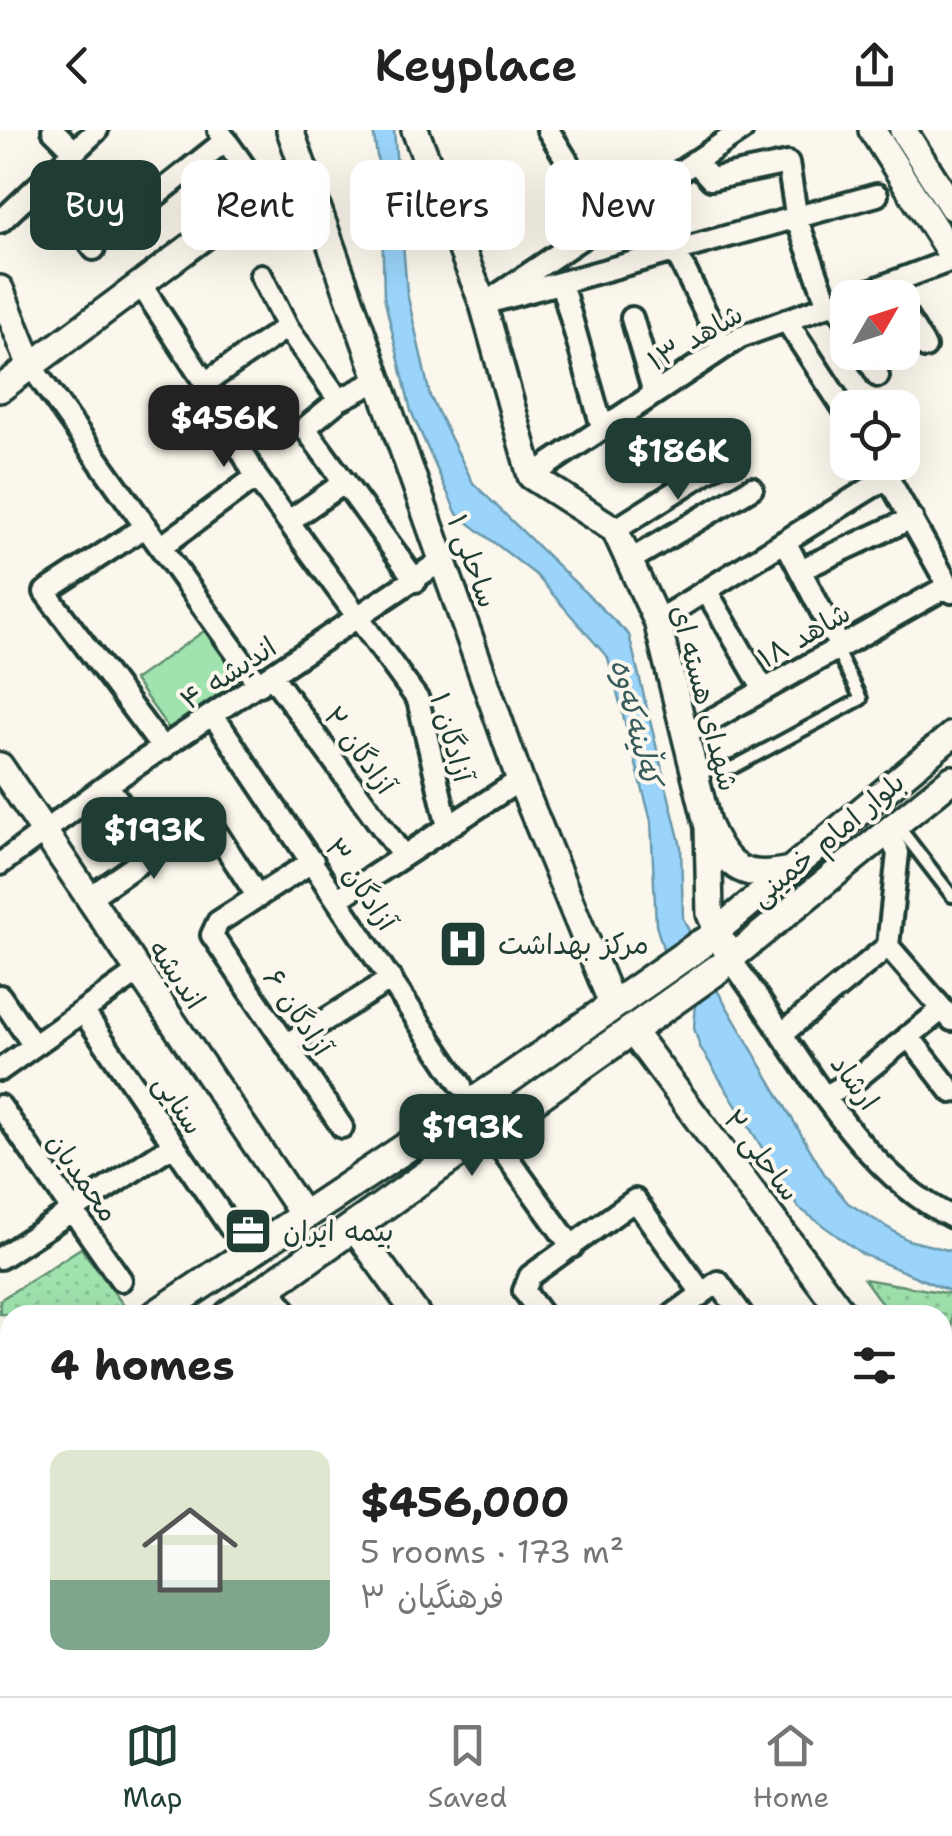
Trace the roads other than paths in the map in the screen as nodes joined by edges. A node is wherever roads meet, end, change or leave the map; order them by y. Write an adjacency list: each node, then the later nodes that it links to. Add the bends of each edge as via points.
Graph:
1 (53, 130): 11 (street)
2 (97, 130): 11 (street)
3 (290, 130): 15 (street, ساحلی ۱)
4 (416, 130): 36 (street)
5 (548, 130): 16 (street)
6 (696, 130): 12 (street)
7 (742, 130): 12 (street)
8 (872, 130): 29 (street)
9 (903, 130): 21 (street)
10 (222, 135): 14 (street); 18 (street)
11 (73, 150): 13 (street)
12 (702, 156): 17 (street); 22 (street, via 711,179 788,163)
13 (64, 160)
14 (240, 160)
15 (298, 160)
16 (567, 160)
17 (691, 164)
18 (161, 192)
19 (30, 194): 23 (street)
20 (878, 195): 22 (street)
21 (952, 207)
22 (797, 220): 28 (street); 32 (street)
23 (0, 222)
24 (187, 250): 33 (street)
25 (330, 250): 47 (street, ساحلی ۱)
26 (564, 250): 36 (street)
27 (674, 250): 28 (street)
28 (676, 254): 34 (street); 43 (street)
29 (952, 258): 31 (street, شاهد ۱۳)
30 (261, 276): 40 (street)
31 (911, 280)
32 (830, 282)
33 (141, 285): 44 (street); 48 (street, آزادگان ۱)
34 (562, 286): 36 (street); 53 (street)
35 (0, 289): 44 (street)
36 (484, 304): 55 (street)
37 (830, 305): 39 (street, شاهد ۱۳)
38 (632, 318): 51 (street)
39 (786, 320): 43 (street, شاهد ۱۳); 50 (street)
40 (288, 326): 48 (street); 52 (street)
41 (920, 340): 42 (street)
42 (924, 347)
43 (723, 348): 51 (street, شاهد ۱۳)
44 (31, 366): 49 (street); 63 (street, آزادگان ۲)
45 (874, 370): 46 (street)
46 (878, 376)
47 (377, 381): 52 (street); 67 (street, ساحلی ۱)
48 (205, 384): 56 (street, آزادگان ۱)
49 (0, 389)
50 (832, 390)
51 (654, 393): 53 (street, شاهد ۱۳)
52 (339, 400): 59 (street, via 305,428)
53 (602, 426): 55 (street, شاهد ۱۳)
54 (736, 453): 64 (street)
55 (531, 476): 64 (street)
56 (256, 477): 62 (street, آزادگان ۱); 66 (street)
57 (869, 480): 65 (street)
58 (889, 480): 61 (street)
59 (345, 482): 62 (street); 70 (street)
60 (752, 488): 68 (street)
61 (912, 518): 69 (street); 71 (street)
62 (289, 521): 73 (street, آزادگان ۱)
63 (146, 526): 66 (street, آزادگان ۲); 81 (street, via 46,592)
64 (615, 530): 68 (street, شهدای هسته ای)
65 (785, 541): 69 (street); 72 (street)
66 (162, 548): 76 (street, آزادگان ۲)
67 (441, 561): 70 (street, اندیشه ۴); 85 (street, ساحلی ۱)
68 (630, 561): 74 (street, شهدای هسته ای)
69 (800, 570): 75 (street)
70 (416, 581): 73 (street, اندیشه ۴)
71 (950, 589): 75 (street, شاهد ۱۸)
72 (706, 590): 74 (street); 77 (street)
73 (361, 618): 76 (street, اندیشه ۴); 87 (street, آزادگان ۱, via 418,700)
74 (658, 621): 79 (street, شهدای هسته ای)
75 (838, 648): 77 (street, شاهد ۱۸); 83 (lane, via 861,698 734,767)
76 (266, 681): 78 (street, اندیشه ۴); 92 (street, آزادگان ۲)
77 (764, 690): 79 (street, شاهد ۱۸)
78 (214, 715): 81 (street, اندیشه ۴); 93 (street, آزادگان ۳)
79 (688, 733): 83 (street, شهدای هسته ای)
80 (952, 735): 95 (street, بلوار امام خمینی)
81 (164, 749): 86 (street, اندیشه ۴)
82 (0, 766): 90 (street, اندیشه)
83 (698, 772): 88 (street, شهدای هسته ای)
84 (952, 779): 89 (street, بلوار امام خمینی)
85 (520, 780): 87 (street, آزادگان ۱); 106 (street, ساحلی ۱)
86 (107, 786): 90 (street, اندیشه ۴); 91 (street)
87 (448, 827): 92 (street, آزادگان ۱)
88 (708, 827): 95 (street, via 718,848 748,874); 100 (street, شهدای هسته ای)
89 (893, 829): 96 (lane); 101 (street, via 898,853); 102 (street, بلوار امام خمینی)
90 (45, 831): 94 (street, اندیشه ۴); 98 (street, اندیشه)
91 (155, 851): 97 (street, via 200,820 210,823); 98 (street)
92 (403, 856): 99 (street, آزادگان ۱)
93 (313, 861): 97 (street); 99 (street, آزادگان ۳)
94 (0, 864)
95 (790, 870): 100 (street, بلوار امام خمینی)
96 (952, 896)
97 (258, 897): 112 (street, آزادگان ۶, via 212,934)
98 (90, 898): 103 (street, اندیشه)
99 (338, 900): 104 (street, آزادگان ۳)
100 (708, 938): 102 (street); 106 (main road)
101 (888, 946): 108 (street); 110 (street)
102 (724, 964): 109 (main road); 110 (street, ارشاد)
103 (138, 972): 107 (street); 124 (street, اندیشه)
104 (391, 979): 112 (street); 115 (street, آزادگان ۳)
105 (0, 996): 113 (street)
106 (613, 1006): 124 (main road)
107 (83, 1011): 113 (street); 121 (street, سنایی)
108 (946, 1016): 111 (street)
109 (632, 1031): 120 (main road); 139 (street, ساحلی ۲)
110 (782, 1033): 117 (street, ارشاد)
111 (908, 1036): 116 (street); 117 (street)
112 (288, 1044): 119 (street, آزادگان ۶)
113 (34, 1046): 114 (street)
114 (0, 1070)
115 (461, 1084)
116 (952, 1092)
117 (828, 1095): 122 (street, ارشاد, via 864,1146 913,1196)
118 (0, 1106): 123 (street, محمدیان)
119 (342, 1127)
120 (489, 1132): 126 (main road); 127 (street)
121 (174, 1144): 123 (street); 125 (street, سنایی)
122 (947, 1207)
123 (73, 1209): 128 (street); 129 (street, محمدیان)
124 (304, 1216): 132 (main road)
125 (230, 1227)
126 (354, 1228): 130 (main road); 135 (street)
127 (572, 1246): 131 (street, via 635,1200); 136 (street, via 530,1276 524,1291)
128 (0, 1258)
129 (121, 1280)
130 (268, 1286): 133 (main road); 134 (street)
131 (710, 1288): 137 (street); 138 (street)
132 (171, 1305)
133 (242, 1305)
134 (281, 1305)
135 (410, 1305)
136 (534, 1305)
137 (687, 1305)
138 (730, 1305)
139 (837, 1305)

